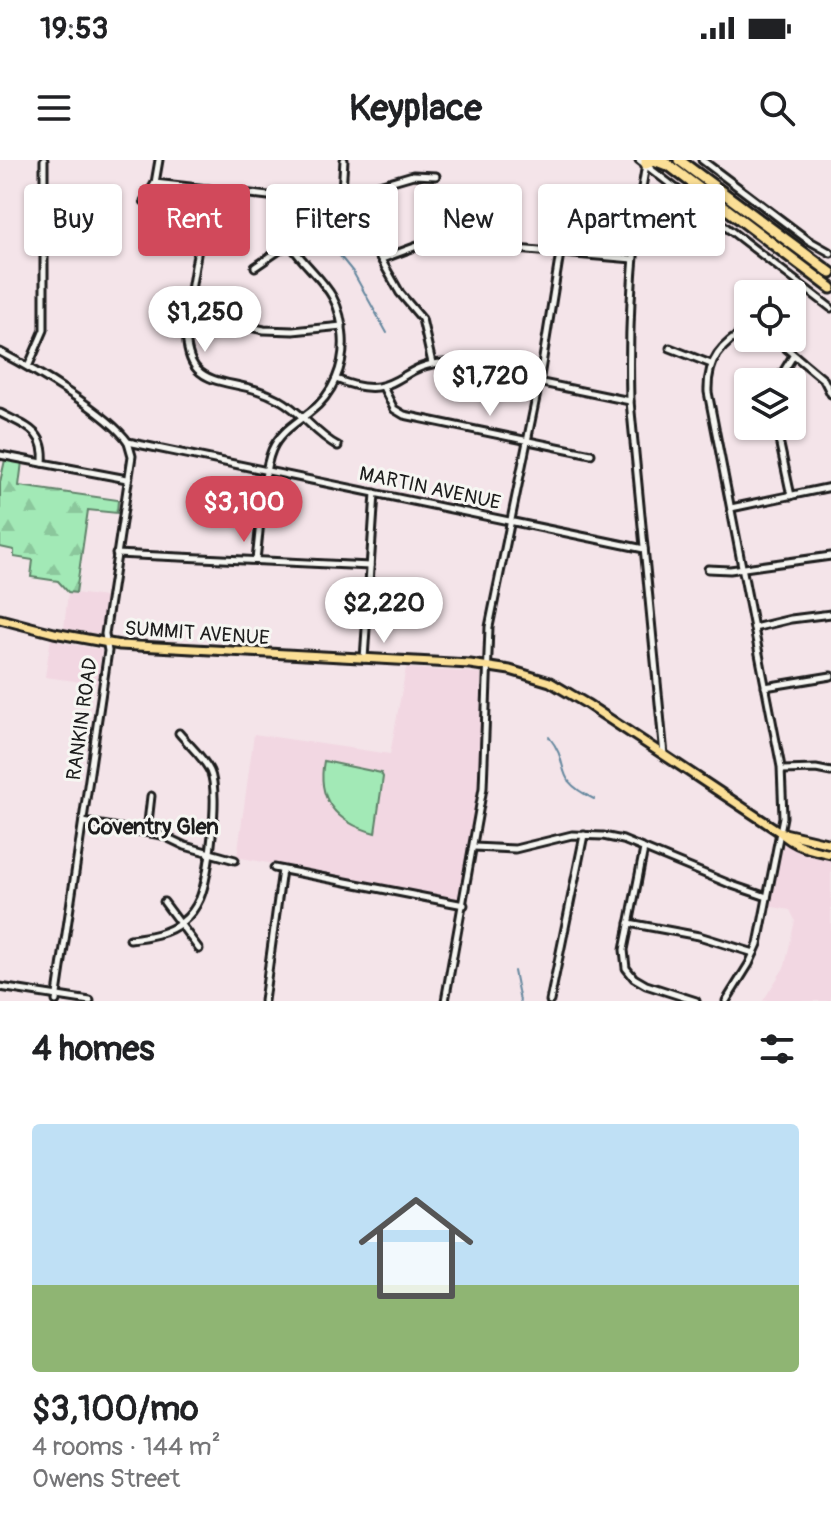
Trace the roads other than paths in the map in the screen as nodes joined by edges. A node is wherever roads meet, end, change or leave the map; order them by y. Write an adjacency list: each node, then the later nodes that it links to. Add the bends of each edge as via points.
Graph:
1 (44, 160): 38 (street, via 44,330)
2 (159, 160): 8 (street)
3 (344, 160): 10 (street)
4 (702, 160): 13 (street)
5 (644, 161): 6 (highway); 21 (street); 24 (street)
6 (671, 162): 23 (highway); 25 (highway)
7 (436, 176): 11 (street, via 413,175)
8 (155, 183): 9 (street)
9 (164, 184)
10 (342, 184)
11 (382, 184)
12 (538, 251): 20 (street, via 432,244)
13 (831, 253)
14 (197, 256): 29 (street)
15 (271, 256): 22 (street)
16 (301, 256): 30 (street, via 327,285)
17 (380, 256): 20 (street)
18 (560, 256): 41 (street)
19 (596, 256): 21 (street)
20 (382, 259): 36 (street, via 422,319)
21 (633, 259): 44 (street)
22 (255, 267)
23 (831, 273)
24 (793, 280)
25 (831, 288)
26 (806, 290): 28 (street)
27 (157, 307): 29 (street)
28 (831, 308)
29 (187, 314): 30 (street, via 279,331); 46 (street, via 188,353 199,372 220,383 267,393)
30 (342, 326): 40 (street)
31 (734, 339): 37 (street)
32 (670, 348): 37 (street)
33 (0, 352): 38 (street)
34 (789, 352): 35 (street)
35 (793, 356): 39 (street); 43 (street, via 824,380)
36 (432, 363): 41 (street); 42 (street)
37 (711, 364): 59 (street, via 708,392)
38 (28, 367): 49 (street, via 115,427)
39 (786, 368)
40 (336, 379): 42 (street, via 353,386); 46 (street, via 325,398)
41 (539, 383): 44 (street); 48 (street)
42 (383, 387): 48 (street, via 394,409 404,415)
43 (831, 394)
44 (630, 401): 61 (street)
45 (0, 413): 53 (street, via 35,431 43,445)
46 (302, 418): 50 (street); 54 (street, via 279,438)
47 (779, 440): 58 (street)
48 (527, 441): 51 (street); 60 (street)
49 (128, 442): 54 (street, MARTIN AVENUE); 55 (street, RANKIN ROAD, via 132,456)
50 (338, 446)
51 (591, 454)
52 (0, 455): 53 (street)
53 (43, 463): 55 (street)
54 (267, 470): 57 (street, MARTIN AVENUE); 64 (street)
55 (127, 479): 62 (street, RANKIN ROAD)
56 (831, 487): 58 (street)
57 (375, 493): 60 (street, MARTIN AVENUE); 65 (street)
58 (791, 496): 59 (street)
59 (731, 508): 66 (street)
60 (511, 521): 61 (street, MARTIN AVENUE); 73 (street, via 489,627)
61 (644, 549): 76 (street)
62 (116, 554): 64 (street); 71 (street, RANKIN ROAD)
63 (831, 556): 66 (street)
64 (256, 559): 65 (street)
65 (370, 566): 72 (street)
66 (742, 568): 67 (street); 70 (street)
67 (708, 569)
68 (831, 614): 70 (street)
69 (0, 619): 71 (main road, SUMMIT AVENUE)
70 (754, 628): 75 (street)
71 (107, 643): 72 (main road, SUMMIT AVENUE); 83 (street, RANKIN ROAD)
72 (364, 660): 73 (main road, SUMMIT AVENUE)
73 (487, 666): 78 (main road, SUMMIT AVENUE, via 550,682); 88 (street, via 484,779)
74 (831, 676): 75 (street)
75 (765, 687): 80 (street)
76 (664, 732): 78 (street, via 658,742); 79 (street)
77 (179, 733): 90 (street, via 210,771 214,784)
78 (645, 742): 79 (main road, SUMMIT AVENUE)
79 (664, 755): 85 (main road, SUMMIT AVENUE)
80 (782, 770): 81 (street); 85 (street)
81 (831, 772)
82 (151, 796): 84 (street)
83 (83, 822): 84 (street); 104 (street, RANKIN ROAD)
84 (147, 831): 90 (street)
85 (780, 832): 87 (main road, SUMMIT AVENUE); 91 (main road, SUMMIT AVENUE, via 797,845); 95 (street)
86 (584, 835): 88 (street, via 515,849); 89 (street); 108 (street)
87 (831, 844)
88 (474, 847): 97 (street)
89 (644, 849): 95 (street); 98 (street)
90 (208, 854): 92 (street); 99 (street, via 201,897)
91 (831, 854)
92 (235, 860)
93 (274, 868): 94 (street)
94 (282, 870): 97 (street); 106 (street)
95 (767, 897): 102 (street)
96 (164, 902): 99 (street)
97 (464, 905): 107 (street)
98 (629, 923): 102 (street); 109 (street, via 624,960 634,978)
99 (180, 925): 100 (street); 101 (street)
100 (130, 939)
101 (199, 949)
102 (754, 953): 110 (street)
103 (0, 987): 104 (street)
104 (56, 998): 105 (street)
105 (90, 1001)
106 (264, 1001)
107 (445, 1001)
108 (550, 1001)
109 (696, 1001)
110 (726, 1001)

